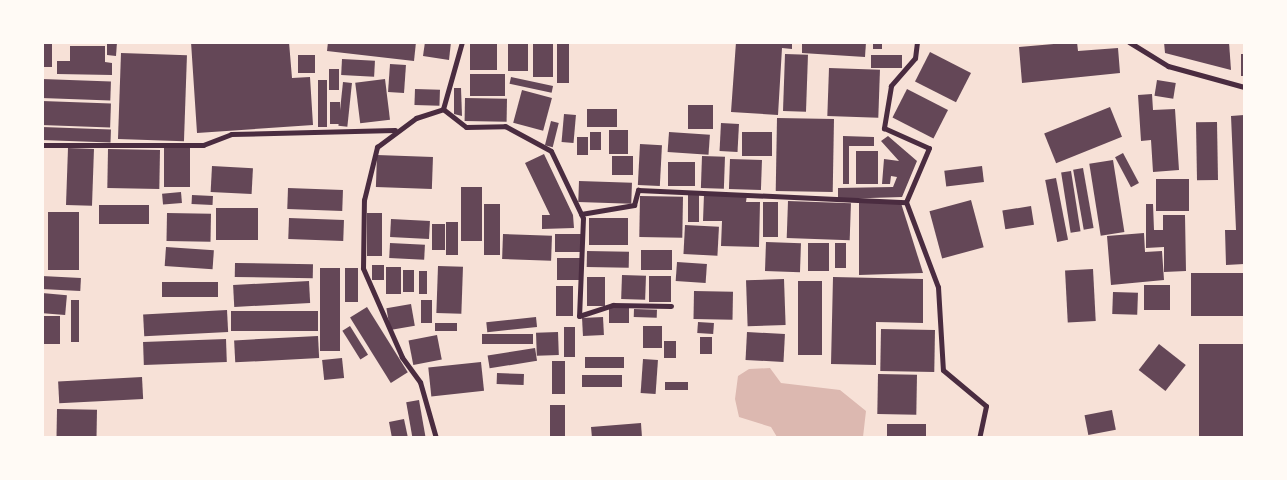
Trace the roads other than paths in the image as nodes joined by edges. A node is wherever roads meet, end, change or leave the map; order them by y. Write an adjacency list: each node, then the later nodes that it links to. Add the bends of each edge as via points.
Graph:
1 (462, 42): 5 (street)
2 (918, 42): 8 (street, via 915,58 891,86 884,128 929,148)
3 (1129, 42): 4 (street, via 1168,66)
4 (1244, 87)
5 (443, 109): 6 (street); 9 (street, via 466,127 505,126 551,151)
6 (395, 130): 7 (street, via 231,134 203,145); 11 (street, via 377,147 369,167 363,268 402,357 420,382)
7 (42, 145)
8 (906, 202): 9 (street, via 638,190 634,205); 12 (street, via 938,287 944,370 986,406)
9 (581, 214): 10 (street, via 579,316 613,306)
10 (671, 306)
11 (436, 438)
12 (980, 438)

